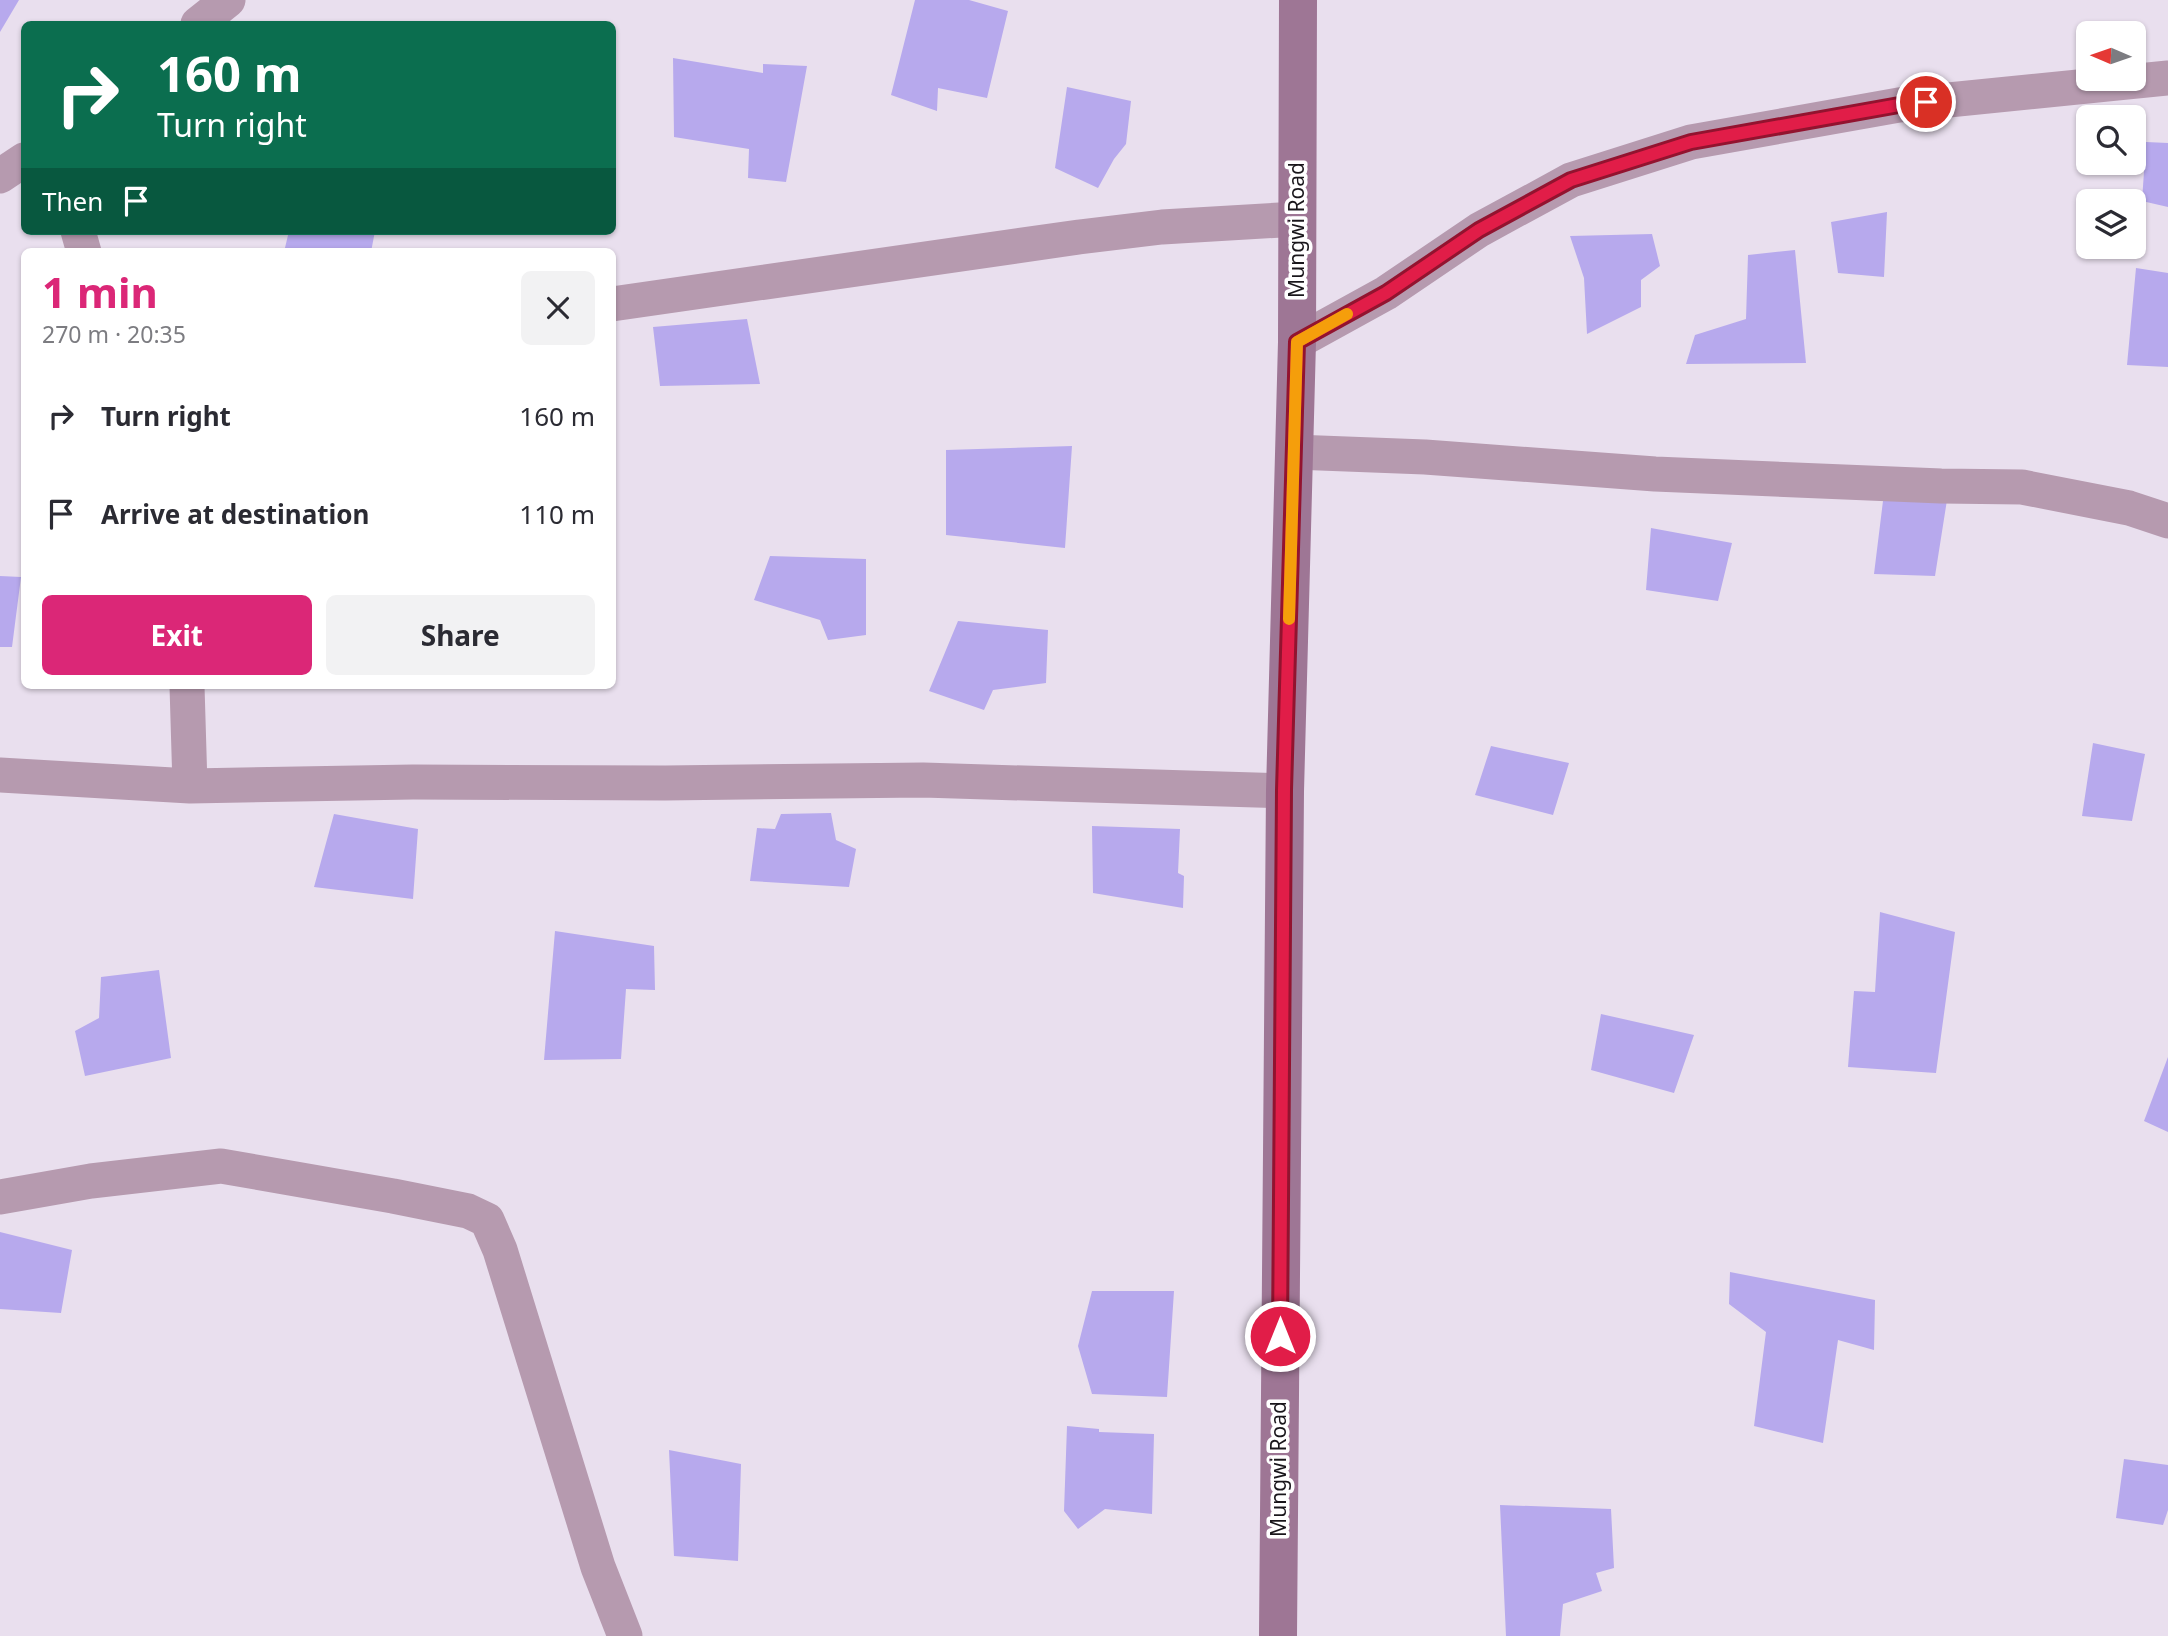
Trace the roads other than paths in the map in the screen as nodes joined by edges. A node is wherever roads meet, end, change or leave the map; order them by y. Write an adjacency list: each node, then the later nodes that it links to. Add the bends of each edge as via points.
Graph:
1 (1298, 0): 5 (main road, Mungwi Road)
2 (2168, 78): 7 (street, via 1899,105 1691,142 1571,180 1479,230 1386,293)
3 (21, 162): 4 (street)
4 (0, 176)
5 (1298, 219): 6 (street, via 1162,227); 7 (main road, Mungwi Road)
6 (616, 303)
7 (1297, 342): 8 (main road, Mungwi Road)
8 (1294, 452): 9 (street, via 1669,475 2022,487 2129,508); 13 (main road, Mungwi Road)
9 (2168, 521)
10 (187, 689): 12 (street)
11 (0, 775): 12 (street)
12 (190, 786): 13 (street, via 923,780)
13 (1284, 790): 16 (main road, Mungwi Road)
14 (0, 1197): 15 (street, via 221,1166 431,1204 487,1220 598,1567)
15 (625, 1636)
16 (1278, 1636)

